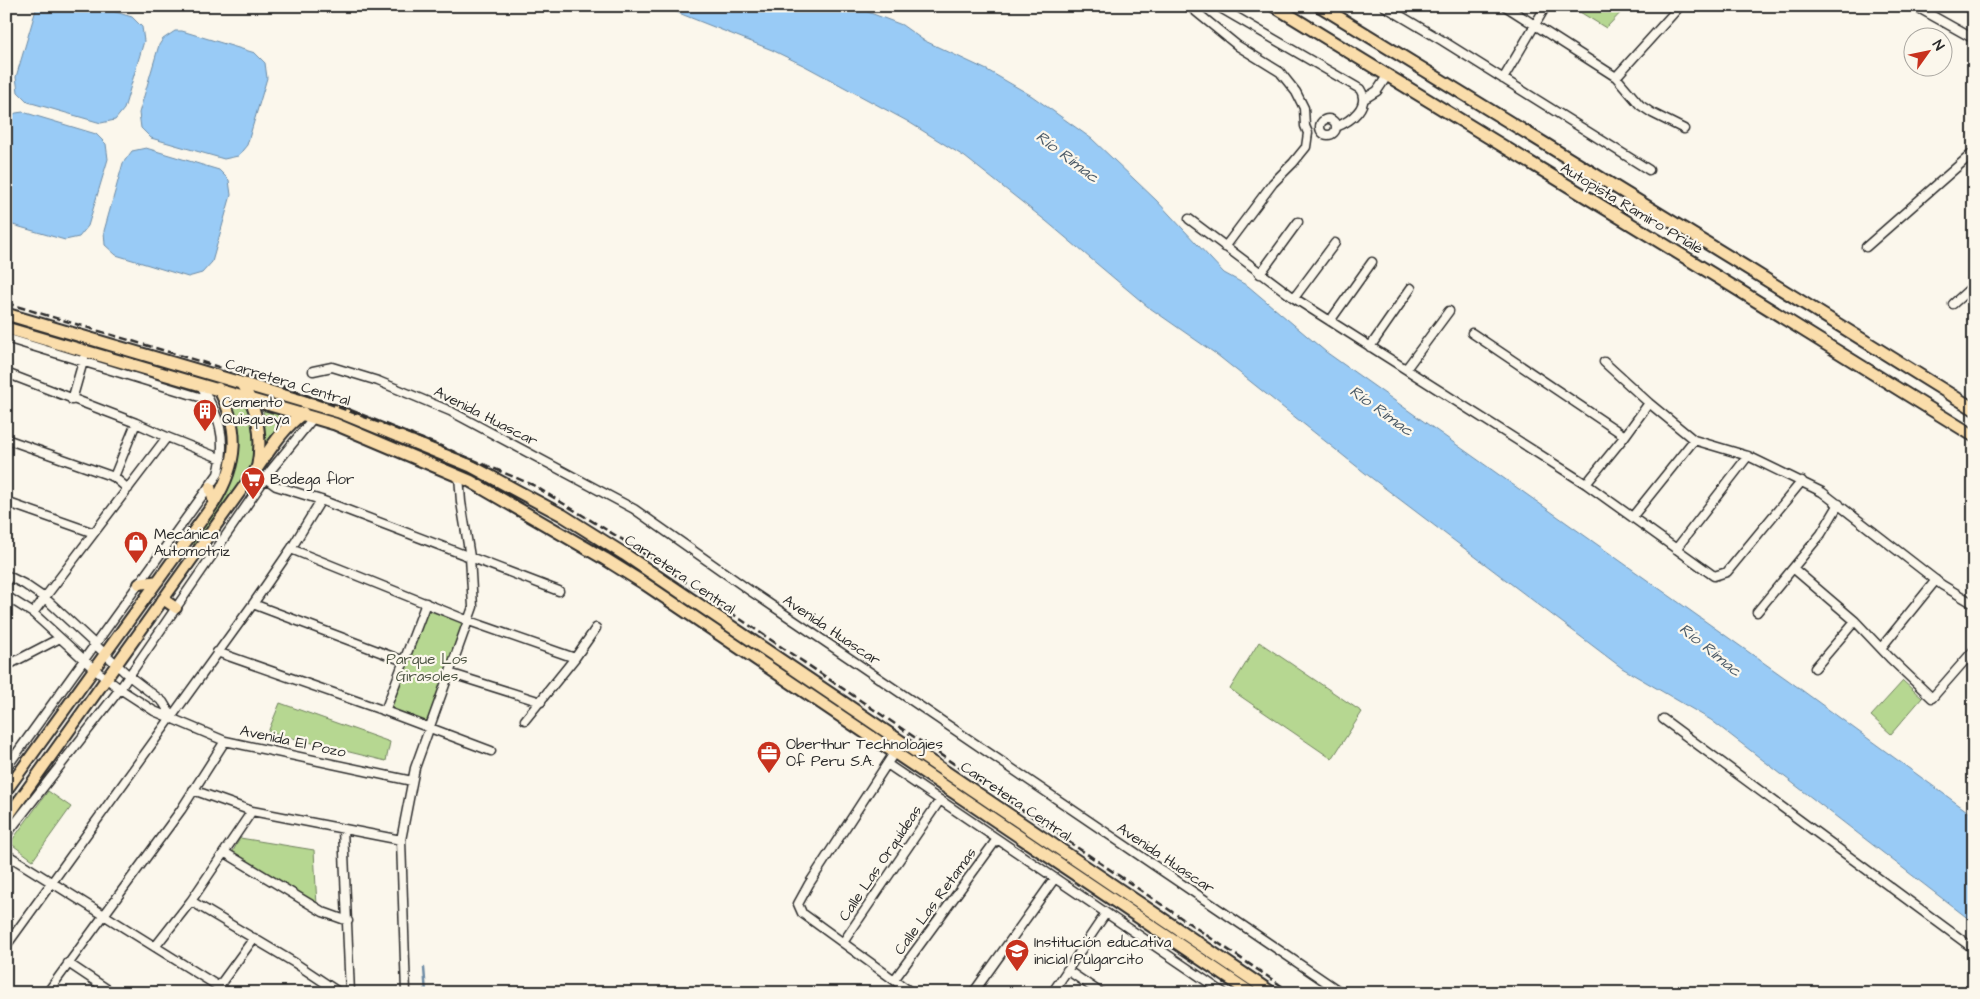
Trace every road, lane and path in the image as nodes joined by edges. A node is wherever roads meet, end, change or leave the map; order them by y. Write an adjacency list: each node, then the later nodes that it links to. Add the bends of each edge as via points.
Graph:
1 (1189, 6): 23 (street, via 1238,46 1280,72 1304,108 1308,134 1306,147 1273,183)
2 (1217, 6): 15 (street, via 1360,89)
3 (1274, 6): 12 (highway, Autopista Ramiro Prialé)
4 (1320, 6): 53 (highway, Autopista Ramiro Prialé)
5 (1384, 6): 14 (street)
6 (1505, 6): 10 (street)
7 (1546, 6): 10 (street)
8 (1680, 6): 13 (street)
9 (1915, 6): 11 (street)
10 (1534, 24): 13 (street); 14 (street)
11 (1974, 39)
12 (1388, 76): 15 (street, via 1377,91); 58 (highway, Autopista Ramiro Prialé)
13 (1616, 77): 17 (street, via 1640,105)
14 (1503, 79): 19 (street)
15 (1364, 100): 16 (street, via 1358,112)
16 (1336, 127)
17 (1684, 129)
18 (1974, 152): 24 (street)
19 (1649, 170)
20 (1189, 219): 23 (street)
21 (1298, 222): 26 (street)
22 (1335, 243): 29 (street)
23 (1225, 247): 26 (street)
24 (1866, 247)
25 (1372, 262): 33 (street)
26 (1260, 274): 29 (street)
27 (1974, 285): 30 (street)
28 (1411, 288): 37 (street)
29 (1294, 298): 33 (street)
30 (1953, 304)
31 (1449, 311): 43 (street)
32 (6, 314): 39 (highway, Carretera Central)
33 (1330, 321): 37 (street)
34 (6, 328): 38 (highway, Carretera Central)
35 (1472, 333): 57 (street)
36 (6, 338): 40 (street)
37 (1370, 347): 43 (street)
38 (86, 350): 40 (street); 41 (highway, Carretera Central)
39 (129, 350): 41 (highway); 47 (highway, Carretera Central)
40 (83, 362): 50 (street); 51 (street)
41 (126, 362): 46 (highway, Carretera Central)
42 (1604, 362): 52 (street)
43 (1406, 370): 69 (street)
44 (313, 371): 173 (street, Avenida Huascar, via 332,367 378,381 450,411 634,509)
45 (6, 373): 50 (street)
46 (198, 382): 48 (highway, Carretera Central); 51 (street)
47 (242, 383): 49 (main road); 131 (highway, Carretera Central, via 340,412 471,466 562,515)
48 (218, 388): 49 (highway, Carretera Central); 74 (main road, via 231,417 234,452 226,484)
49 (251, 398): 54 (highway, Carretera Central); 64 (main road, via 260,433)
50 (72, 400): 56 (street)
51 (209, 400): 63 (street, via 218,418)
52 (1649, 403): 57 (street); 61 (street)
53 (1974, 409)
54 (302, 413): 55 (highway, Carretera Central); 64 (highway, via 282,432)
55 (314, 417): 65 (highway, Carretera Central); 67 (street)
56 (136, 423): 59 (street); 66 (street)
57 (1625, 436): 69 (street)
58 (1974, 436)
59 (167, 437): 63 (street); 71 (street)
60 (6, 438): 66 (street)
61 (1694, 440): 62 (street); 76 (street)
62 (1748, 456): 68 (street); 80 (street)
63 (222, 459): 70 (street)
64 (257, 468): 81 (main road)
65 (459, 476): 82 (street); 128 (highway, Carretera Central, via 605,559)
66 (114, 478): 71 (street)
67 (265, 478): 72 (street, via 276,486); 95 (street)
68 (1802, 481): 75 (street); 80 (street, via 1727,572 1714,576)
69 (1586, 484): 76 (street)
70 (210, 487): 74 (main road); 87 (street)
71 (128, 489): 77 (street)
72 (321, 500): 79 (street); 82 (street)
73 (6, 502): 77 (street)
74 (214, 503): 78 (main road)
75 (1839, 504): 83 (street, via 1821,534); 86 (street)
76 (1632, 516): 80 (street)
77 (94, 533): 90 (street)
78 (184, 546): 81 (main road, via 188,545); 85 (main road)
79 (291, 548): 92 (street); 93 (street)
80 (1676, 549)
81 (196, 553): 91 (main road)
82 (470, 557): 88 (street); 98 (street, via 473,607)
83 (1793, 568): 96 (street); 99 (street)
84 (6, 575): 90 (street, Avenida El Pozo)
85 (158, 580): 87 (main road); 106 (main road)
86 (1936, 580): 94 (street); 103 (street)
87 (139, 584): 102 (street)
88 (559, 591)
89 (6, 596): 97 (street, Avenida El Pozo)
90 (46, 599): 97 (street); 102 (street, Avenida El Pozo)
91 (163, 599): 95 (main road); 110 (main road)
92 (426, 603): 98 (street); 109 (street)
93 (253, 604): 105 (street); 109 (street)
94 (1974, 604)
95 (176, 608): 115 (street)
96 (1756, 612)
97 (33, 613): 101 (street, Avenida El Pozo)
98 (469, 620): 107 (street); 114 (street)
99 (1855, 621): 103 (street); 112 (street)
100 (596, 628): 107 (street)
101 (60, 638): 108 (street, Avenida El Pozo); 111 (street)
102 (96, 646): 106 (street, Avenida El Pozo); 108 (street)
103 (1881, 648): 104 (street, via 1932,698)
104 (1974, 650)
105 (217, 652): 119 (street); 120 (street)
106 (104, 655): 110 (street, Avenida El Pozo); 113 (main road)
107 (575, 658): 118 (street)
108 (85, 661): 113 (street, Avenida El Pozo); 130 (street)
109 (404, 661): 119 (street)
110 (117, 665): 115 (street, Avenida El Pozo); 116 (main road)
111 (6, 666)
112 (1816, 668)
113 (94, 669): 116 (street, Avenida El Pozo); 124 (main road)
114 (449, 674): 118 (street); 123 (street)
115 (129, 676): 117 (street); 120 (street, Avenida El Pozo, via 163,702)
116 (106, 678): 117 (street, Avenida El Pozo); 126 (main road)
117 (120, 689): 120 (street, Avenida El Pozo, via 154,711); 140 (street)
118 (541, 702): 122 (street)
119 (384, 711): 123 (street)
120 (172, 717): 125 (street, Avenida El Pozo); 146 (street)
121 (1663, 719): 155 (street)
122 (524, 720)
123 (429, 728): 127 (street); 132 (street)
124 (43, 740): 126 (main road, via 48,750); 135 (main road)
125 (225, 740): 132 (street, Avenida El Pozo); 134 (street)
126 (55, 750): 138 (main road)
127 (491, 751)
128 (894, 753): 129 (street); 133 (highway, Carretera Central)
129 (887, 764): 136 (street); 152 (street, via 798,902 802,912)
130 (6, 768)
131 (953, 776): 133 (highway); 172 (highway, Carretera Central)
132 (412, 781): 142 (street)
133 (947, 788): 171 (highway, Carretera Central)
134 (193, 790): 137 (street); 149 (street)
135 (6, 791)
136 (940, 800): 141 (street); 152 (street, Calle Las Orquídeas)
137 (252, 810): 139 (street); 143 (street)
138 (6, 819)
139 (343, 829): 142 (street); 150 (street)
140 (6, 835)
141 (997, 839): 145 (street); 158 (street, Calle Las Retamas)
142 (401, 840): 165 (street)
143 (224, 852): 147 (street); 150 (street, via 323,912)
144 (6, 854): 146 (street)
145 (1055, 878): 148 (street); 167 (street)
146 (53, 883): 149 (street); 153 (street)
147 (191, 901): 151 (street); 154 (street)
148 (1106, 913): 157 (street); 170 (street)
149 (104, 916): 154 (street); 156 (street)
150 (348, 921): 164 (street)
151 (254, 938): 159 (street); 163 (street)
152 (844, 942): 158 (street)
153 (6, 946)
154 (155, 947): 159 (street)
155 (1974, 949)
156 (68, 963): 160 (street); 161 (street)
157 (1067, 970): 168 (street); 169 (street)
158 (894, 980): 166 (street)
159 (219, 986): 162 (street)
160 (47, 993)
161 (113, 993)
162 (229, 993)
163 (340, 993)
164 (350, 993)
165 (406, 993)
166 (912, 993)
167 (973, 993)
168 (1052, 993)
169 (1101, 993)
170 (1224, 993)
171 (1251, 993)
172 (1272, 993)
173 (1342, 993)

